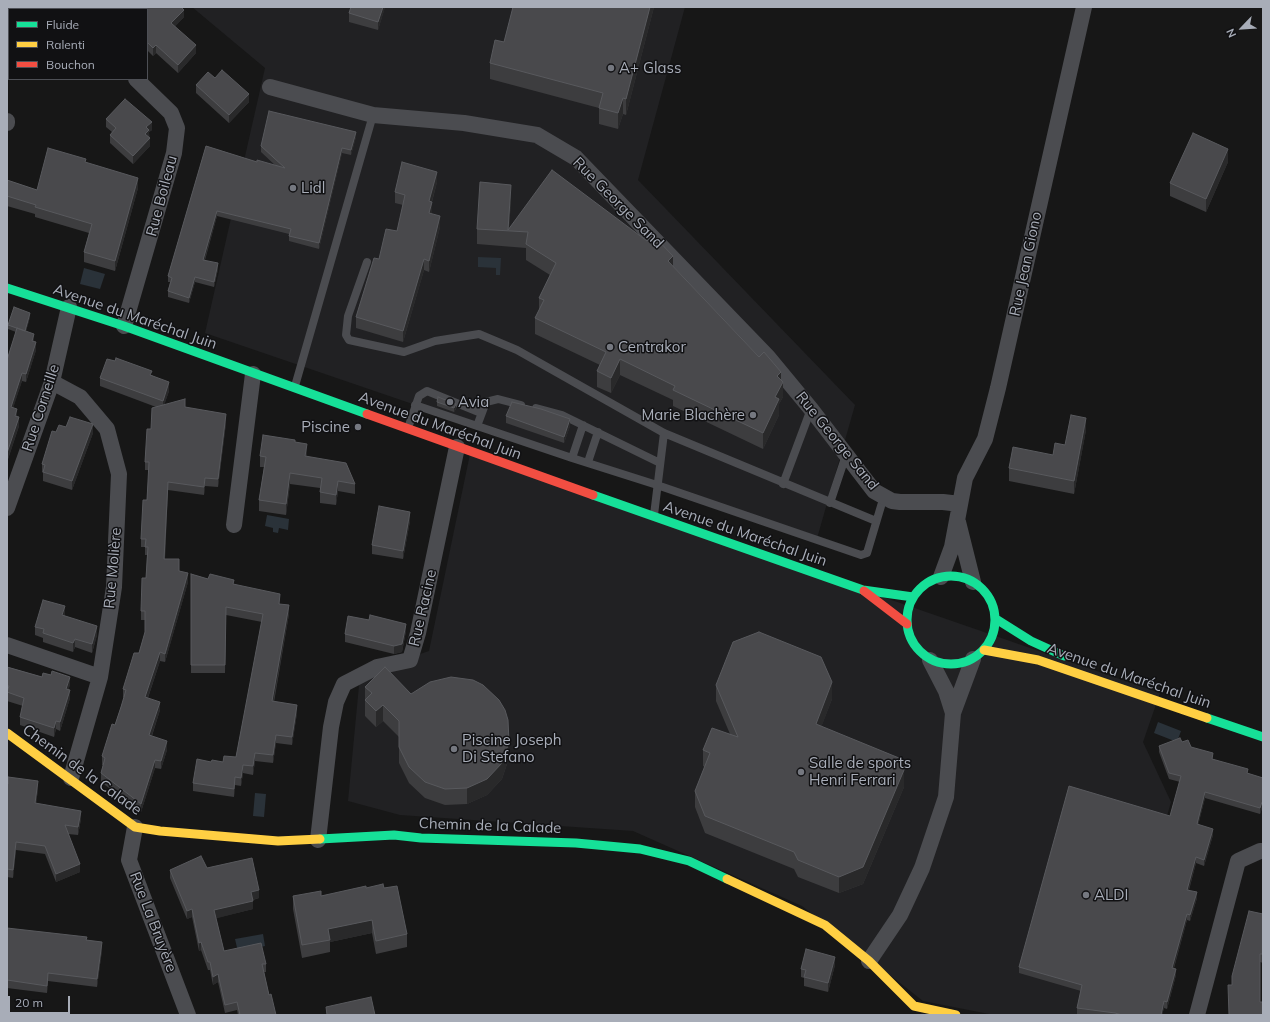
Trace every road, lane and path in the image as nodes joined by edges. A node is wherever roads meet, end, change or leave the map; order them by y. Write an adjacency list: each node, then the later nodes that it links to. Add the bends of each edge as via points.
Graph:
1 (1084, 7): 30 (street, Rue Jean Giono, via 985,440 965,478)
2 (137, 80): 8 (street, Rue Boileau, via 171,113 177,128 174,153)
3 (270, 87): 4 (street, Rue George Sand)
4 (373, 115): 11 (lane); 13 (street, Rue George Sand, via 464,123 536,135 576,158 768,357)
5 (367, 262): 19 (lane, via 348,316 348,340 404,352 435,341 479,334 517,350)
6 (7, 288): 7 (main road, Avenue du Maréchal Juin)
7 (69, 307): 8 (main road, Avenue du Maréchal Juin); 10 (street, Rue Corneille)
8 (124, 326): 9 (main road, Avenue du Maréchal Juin)
9 (253, 374): 11 (main road, Avenue du Maréchal Juin); 33 (street)
10 (52, 382): 29 (street, Rue Corneille); 44 (street, Rue Molière, via 80,398 107,429 119,474 114,587)
11 (295, 389): 17 (main road, Avenue du Maréchal Juin)
12 (415, 405): 14 (lane, via 419,396 426,391); 16 (lane); 17 (lane)
13 (811, 409): 21 (street, Rue George Sand); 25 (lane)
14 (481, 412): 15 (lane, via 486,402 498,399 562,415); 16 (lane)
15 (583, 425): 18 (lane); 22 (lane)
16 (477, 426): 22 (lane)
17 (408, 430): 20 (main road, Avenue du Maréchal Juin)
18 (598, 432): 23 (lane); 24 (lane)
19 (664, 433): 24 (lane); 25 (lane)
20 (457, 447): 31 (main road, Avenue du Maréchal Juin); 50 (street, Rue Racine, via 410,660 377,667 344,684 336,702)
21 (846, 454): 27 (street, Rue George Sand, via 874,491); 28 (lane)
22 (572, 458): 23 (lane)
23 (588, 462): 26 (lane)
24 (660, 463): 26 (lane)
25 (783, 484): 28 (lane)
26 (657, 485): 31 (lane); 32 (lane, via 860,555 867,553)
27 (884, 496): 30 (street, Rue George Sand, via 900,502 944,502); 32 (lane)
28 (830, 503): 32 (lane)
29 (7, 508)
30 (958, 510): 34 (street, Rue Jean Giono, via 952,547); 35 (street, Rue Jean Giono)
31 (653, 518): 36 (main road, Avenue du Maréchal Juin)
32 (876, 522)
33 (234, 525)
34 (941, 577): 35 (main road, via 952,576); 37 (main road, via 920,588)
35 (973, 582): 38 (main road, via 990,598)
36 (863, 590): 37 (main road, Avenue du Maréchal Juin); 39 (main road, Avenue du Maréchal Juin)
37 (913, 597): 39 (main road, via 908,610)
38 (996, 619): 41 (main road, via 990,641); 42 (main road, Avenue du Maréchal Juin, via 1031,641)
39 (907, 624): 43 (main road, via 910,639 918,651)
40 (7, 645): 44 (street)
41 (979, 655): 43 (main road, via 959,664 944,665); 45 (street); 47 (main road, Avenue du Maréchal Juin, via 1038,660)
42 (1072, 659)
43 (930, 660): 45 (street, via 946,690)
44 (100, 677): 48 (street, Rue Molière)
45 (954, 713): 52 (street, via 946,797 929,847 911,894)
46 (7, 733): 48 (main road, Chemin de la Calade)
47 (1263, 737)
48 (71, 778): 49 (main road, Chemin de la Calade)
49 (135, 827): 50 (main road, Chemin de la Calade, via 278,841); 53 (street, Rue La Bruyère, via 129,860)
50 (318, 840): 52 (main road, Chemin de la Calade, via 394,835 576,843 640,849 689,861 825,925)
51 (1263, 851): 55 (street, via 1260,850 1238,861)
52 (869, 962): 54 (main road, Chemin de la Calade, via 914,1006)
53 (188, 1015)
54 (956, 1015)
55 (1197, 1015)

